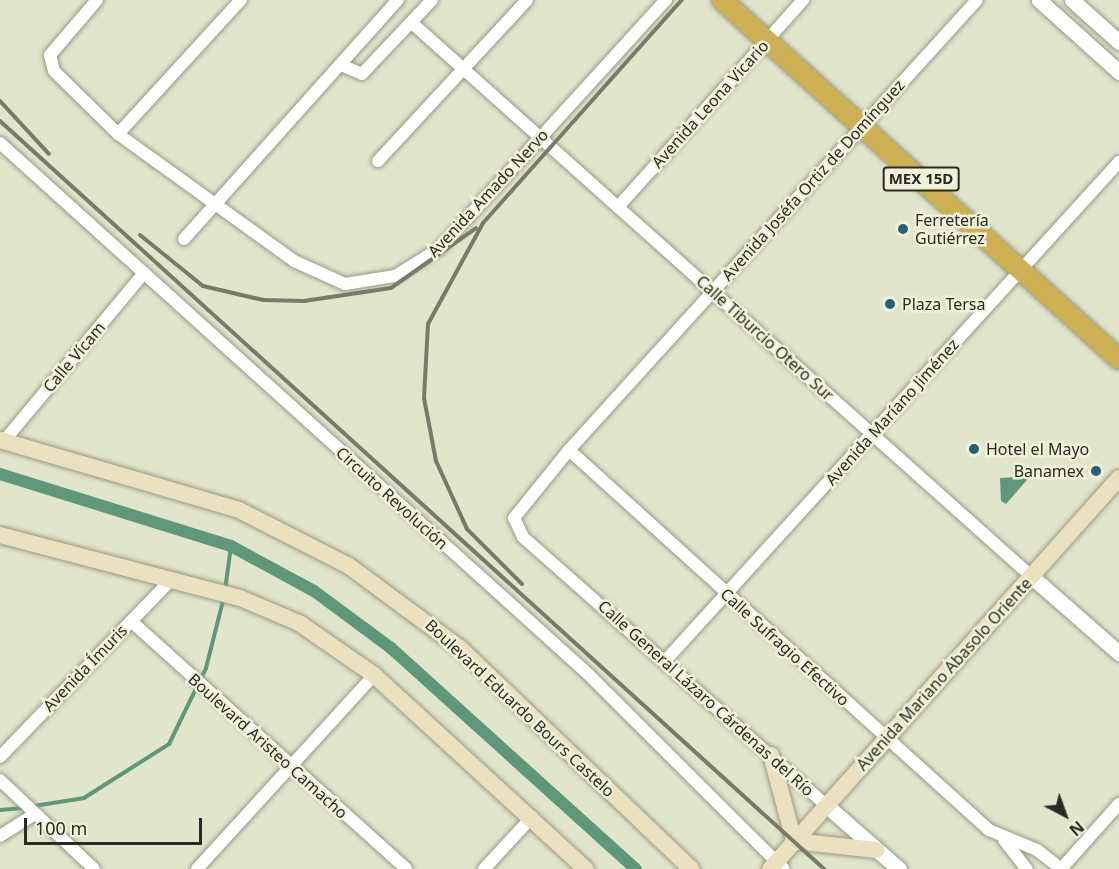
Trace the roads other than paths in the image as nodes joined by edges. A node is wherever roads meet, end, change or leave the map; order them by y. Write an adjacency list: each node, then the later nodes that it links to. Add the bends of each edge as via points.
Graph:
1 (98, 0): 19 (street, Avenida Amado Nervo, via 49,61)
2 (241, 0): 19 (street)
3 (398, 0): 15 (street)
4 (432, 0): 12 (street)
5 (527, 0): 16 (street)
6 (666, 0): 20 (street, Avenida Amado Nervo)
7 (722, 0): 13 (highway, MEX 15D)
8 (802, 0): 13 (street, Avenida Leona Vicario)
9 (977, 0): 18 (street, Avenida Joséfa Ortiz de Domínguez)
10 (1039, 0): 17 (street)
11 (1072, 0): 14 (street)
12 (412, 23): 15 (street, via 362,74); 16 (street, Calle Tiburcio Otero Sur)
13 (767, 40): 18 (highway, MEX 15D); 25 (street, Avenida Leona Vicario)
14 (1119, 42)
15 (341, 65): 24 (street)
16 (463, 69): 20 (street, Calle Tiburcio Otero Sur); 22 (street)
17 (1119, 72)
18 (862, 126): 27 (highway, MEX 15D); 29 (street, Avenida Joséfa Ortiz de Domínguez)
19 (118, 134): 24 (street, Avenida Amado Nervo)
20 (540, 138): 24 (street, Avenida Amado Nervo, via 440,248 410,269 378,281 345,284 312,273); 25 (street, Calle Tiburcio Otero Sur)
21 (0, 143): 28 (street, Circuito Revolución)
22 (378, 161)
23 (1119, 162): 27 (street, Avenida Maríano Jiménez)
24 (214, 204): 26 (street)
25 (618, 207): 29 (street, Calle Tiburcio Otero Sur)
26 (184, 239)
27 (1021, 270): 30 (highway, MEX 15D); 31 (street, Avenida Maríano Jiménez)
28 (144, 273): 32 (street, Calle Vícam); 57 (street, Circuito Revolución, via 588,674)
29 (712, 291): 31 (street, Calle Tiburcio Otero Sur); 33 (street, Avenida Joséfa Ortiz de Domínguez)
30 (1119, 359)
31 (872, 434): 37 (street, Calle Tiburcio Otero Sur); 39 (street, Avenida Maríano Jiménez)
32 (2, 440): 63 (main road, Boulevard Eduardo Bours Castelo, via 239,510 342,561 460,648)
33 (569, 450): 35 (street, Avenida Joséfa Ortiz de Domínguez, via 516,510); 39 (street, Calle Sufragio Efectivo)
34 (1119, 478): 37 (main road, Avenida Mariano Abasolo Oriente)
35 (514, 525): 42 (street, Calle General Lázaro Cárdenas del Río)
36 (0, 535): 38 (main road)
37 (1031, 576): 41 (street, Calle Tiburcio Otero Sur); 44 (main road, Avenida Mariano Abasolo Oriente)
38 (171, 580): 40 (street, Avenida Ímuris); 43 (main road, via 287,616)
39 (727, 594): 42 (street, Avenida Maríano Jiménez); 44 (street, Calle Sufragio Efectivo)
40 (131, 621): 46 (street, Avenida Ímuris); 47 (street, Boulevard Aristeo Camacho)
41 (1119, 653)
42 (665, 661): 45 (street, Calle General Lázaro Cárdenas del Río)
43 (374, 675): 47 (street); 52 (main road)
44 (886, 738): 50 (main road, Avenida Mariano Abasolo Oriente); 54 (street, Calle Sufragio Efectivo)
45 (771, 755): 50 (street, Calle General Lázaro Cárdenas del Río); 55 (main road)
46 (0, 757)
47 (291, 768): 59 (street); 60 (street, Boulevard Aristeo Camacho)
48 (0, 780): 51 (street)
49 (1119, 804): 66 (street)
50 (827, 806): 55 (main road, Avenida Mariano Abasolo Oriente); 56 (street, Calle General Lázaro Cárdenas del Río)
51 (35, 814): 53 (street); 58 (street)
52 (532, 817): 61 (street); 62 (main road)
53 (0, 836)
54 (1004, 840): 65 (street, Calle Sufragio Efectivo); 66 (street, Calle Sufragio Efectivo, via 1037,850)
55 (794, 841): 56 (main road); 57 (main road, Avenida Mariano Abasolo Oriente)
56 (877, 850): 64 (street, Calle General Lázaro Cárdenas del Río)
57 (777, 866)
58 (94, 869)
59 (197, 869)
60 (406, 869)
61 (484, 869)
62 (586, 869)
63 (691, 869)
64 (899, 869)
65 (1027, 869)
66 (1061, 869)

